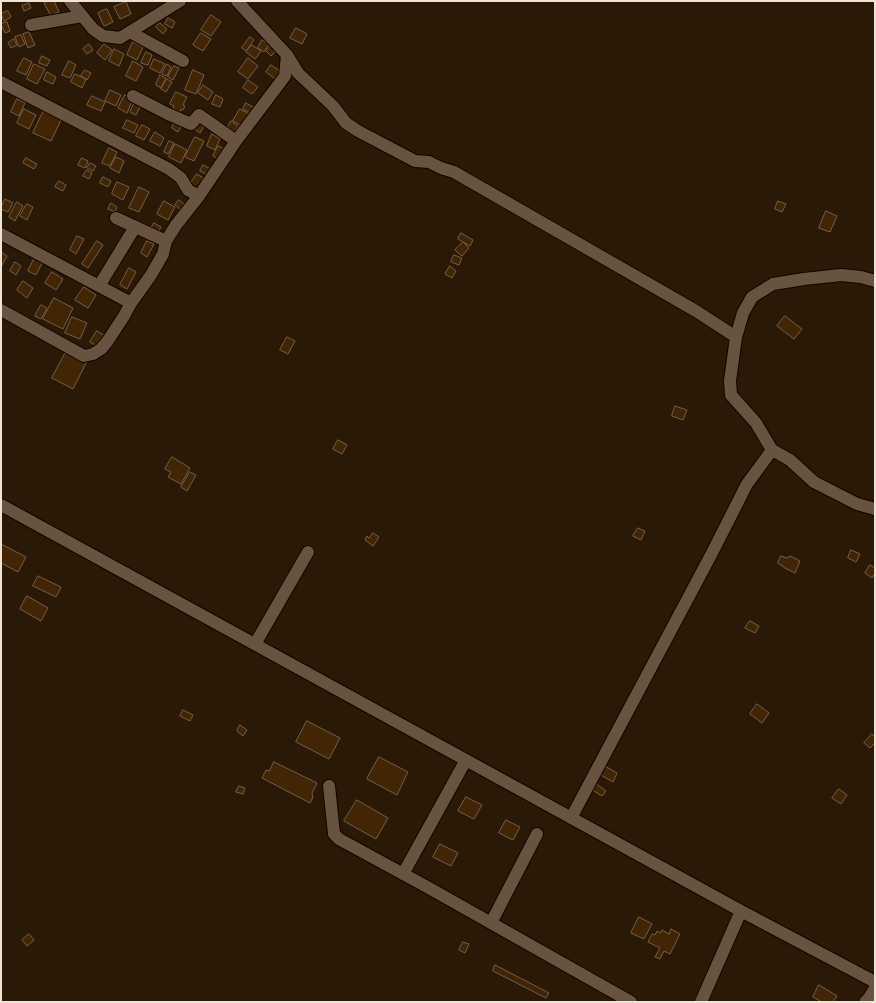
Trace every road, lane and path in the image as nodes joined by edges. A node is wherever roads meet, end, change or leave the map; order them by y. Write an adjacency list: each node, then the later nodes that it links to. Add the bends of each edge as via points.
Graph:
1 (70, 1): 4 (street)
2 (180, 1): 6 (street)
3 (237, 1): 7 (street)
4 (82, 16): 5 (street); 6 (street, via 103,36 120,38)
5 (31, 25)
6 (130, 32): 8 (street)
7 (287, 55): 9 (street); 10 (street)
8 (184, 61)
9 (298, 74): 10 (street); 23 (street, via 333,106 346,123 358,131 415,161 429,162 454,172 696,311)
10 (285, 76): 13 (street)
11 (1, 82): 14 (street, via 169,169 181,178 188,190)
12 (133, 96): 13 (street, via 191,124 199,115)
13 (236, 141): 14 (street)
14 (199, 196): 18 (street)
15 (116, 218): 16 (street)
16 (135, 227): 18 (street); 20 (street)
17 (1, 234): 20 (street)
18 (166, 241): 21 (street, via 163,254)
19 (875, 281): 23 (street, via 841,275 773,284 752,297 743,313)
20 (99, 286): 21 (street)
21 (131, 303): 22 (street, via 108,342 93,354 84,356)
22 (1, 310)
23 (736, 337): 24 (street, via 730,382 731,394 756,423)
24 (772, 450): 26 (street, via 790,460 814,482 857,504); 31 (street, via 747,484)
25 (1, 505): 28 (street)
26 (875, 509)
27 (308, 552): 28 (street)
28 (255, 644): 29 (street)
29 (466, 760): 31 (street); 33 (street)
30 (329, 786): 33 (street, via 334,834)
31 (571, 818): 34 (street)
32 (537, 834): 35 (street)
33 (404, 874): 35 (street)
34 (741, 911): 36 (street); 39 (street)
35 (491, 923): 38 (street)
36 (875, 982)
37 (875, 988): 40 (street)
38 (631, 1002)
39 (701, 1002)
40 (865, 1002)

